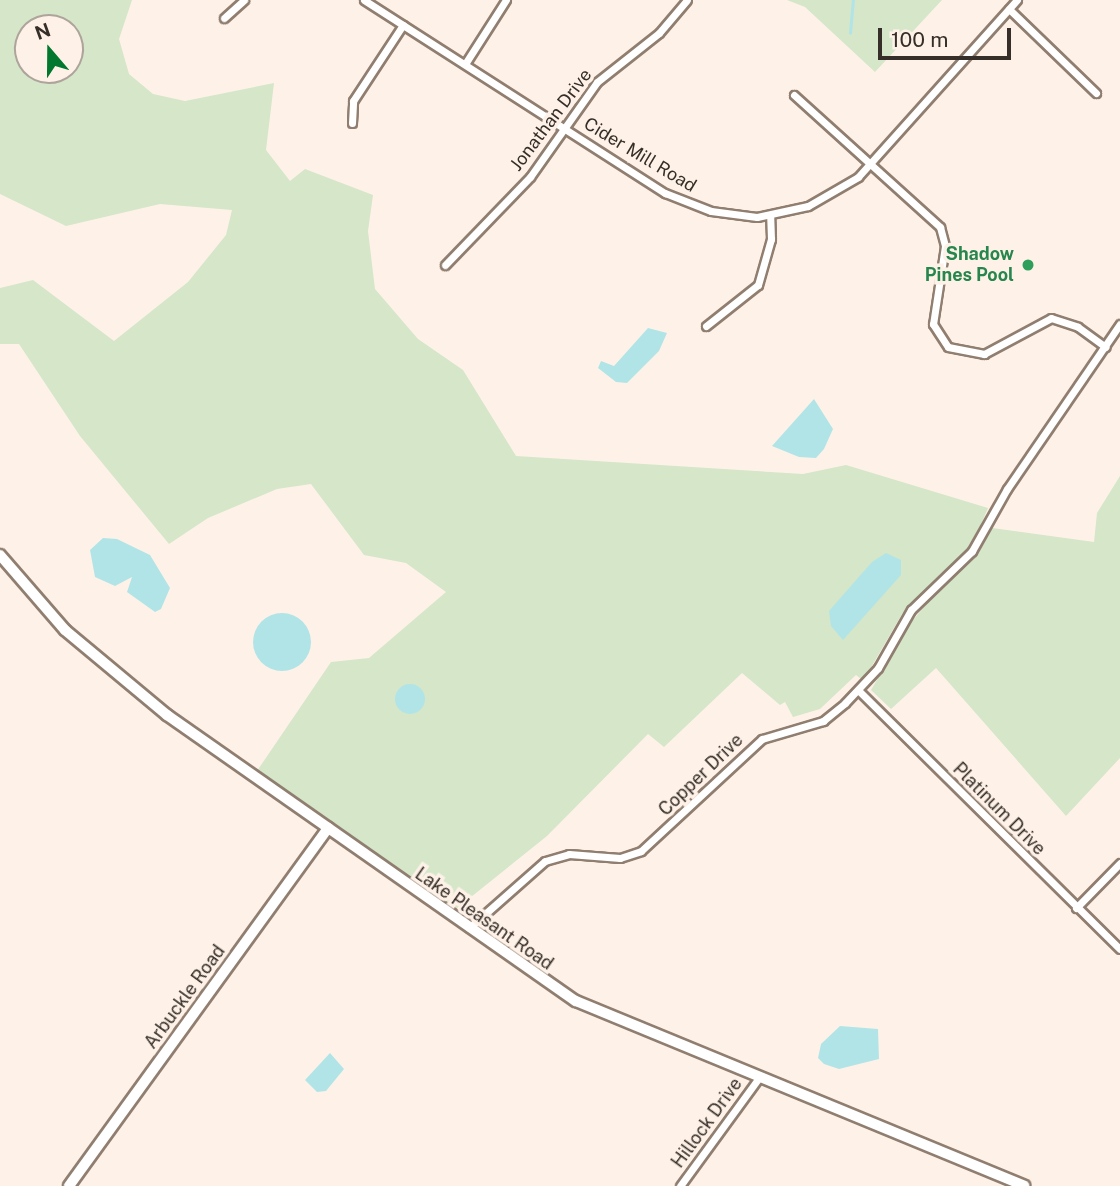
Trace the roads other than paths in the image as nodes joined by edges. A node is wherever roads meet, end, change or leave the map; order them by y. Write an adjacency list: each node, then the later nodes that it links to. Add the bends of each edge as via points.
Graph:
1 (244, 0): 7 (street)
2 (364, 0): 8 (street, Cider Mill Road)
3 (506, 0): 9 (street)
4 (687, 0): 13 (street, Jonathan Drive, via 659,33 597,82)
5 (1017, 0): 6 (street, Cider Mill Road)
6 (1009, 9): 10 (street); 14 (street, Cider Mill Road)
7 (224, 18)
8 (403, 25): 9 (street, Cider Mill Road); 12 (street, via 353,101)
9 (465, 64): 13 (street, Cider Mill Road)
10 (1096, 93)
11 (794, 95): 14 (street)
12 (352, 123)
13 (563, 127): 15 (street, Cider Mill Road, via 687,204 733,215); 16 (street, Jonathan Drive, via 530,177)
14 (871, 163): 15 (street, Cider Mill Road, via 828,197); 19 (street, via 943,234 933,316 948,346 984,354 1051,318 1078,327)
15 (770, 215): 18 (street, via 771,239 758,285)
16 (445, 265)
17 (1120, 324): 19 (street, Copper Drive)
18 (706, 326)
19 (1106, 347): 21 (street, Copper Drive, via 1006,489 972,551 911,610 878,668)
20 (0, 555): 22 (street, Lake Pleasant Road, via 51,616 106,665)
21 (858, 690): 24 (street, Platinum Drive); 25 (street, Copper Drive, via 823,721 762,739 641,851 609,859 553,857 508,890)
22 (328, 828): 25 (street, Lake Pleasant Road); 28 (street, Arbuckle Road)
23 (1120, 863): 24 (street)
24 (1076, 908): 26 (street, Platinum Drive)
25 (469, 929): 27 (street, Lake Pleasant Road, via 587,1008)
26 (1120, 949)
27 (758, 1079): 29 (street, Hillock Drive); 30 (street, Lake Pleasant Road)
28 (69, 1186)
29 (680, 1186)
30 (1024, 1186)

